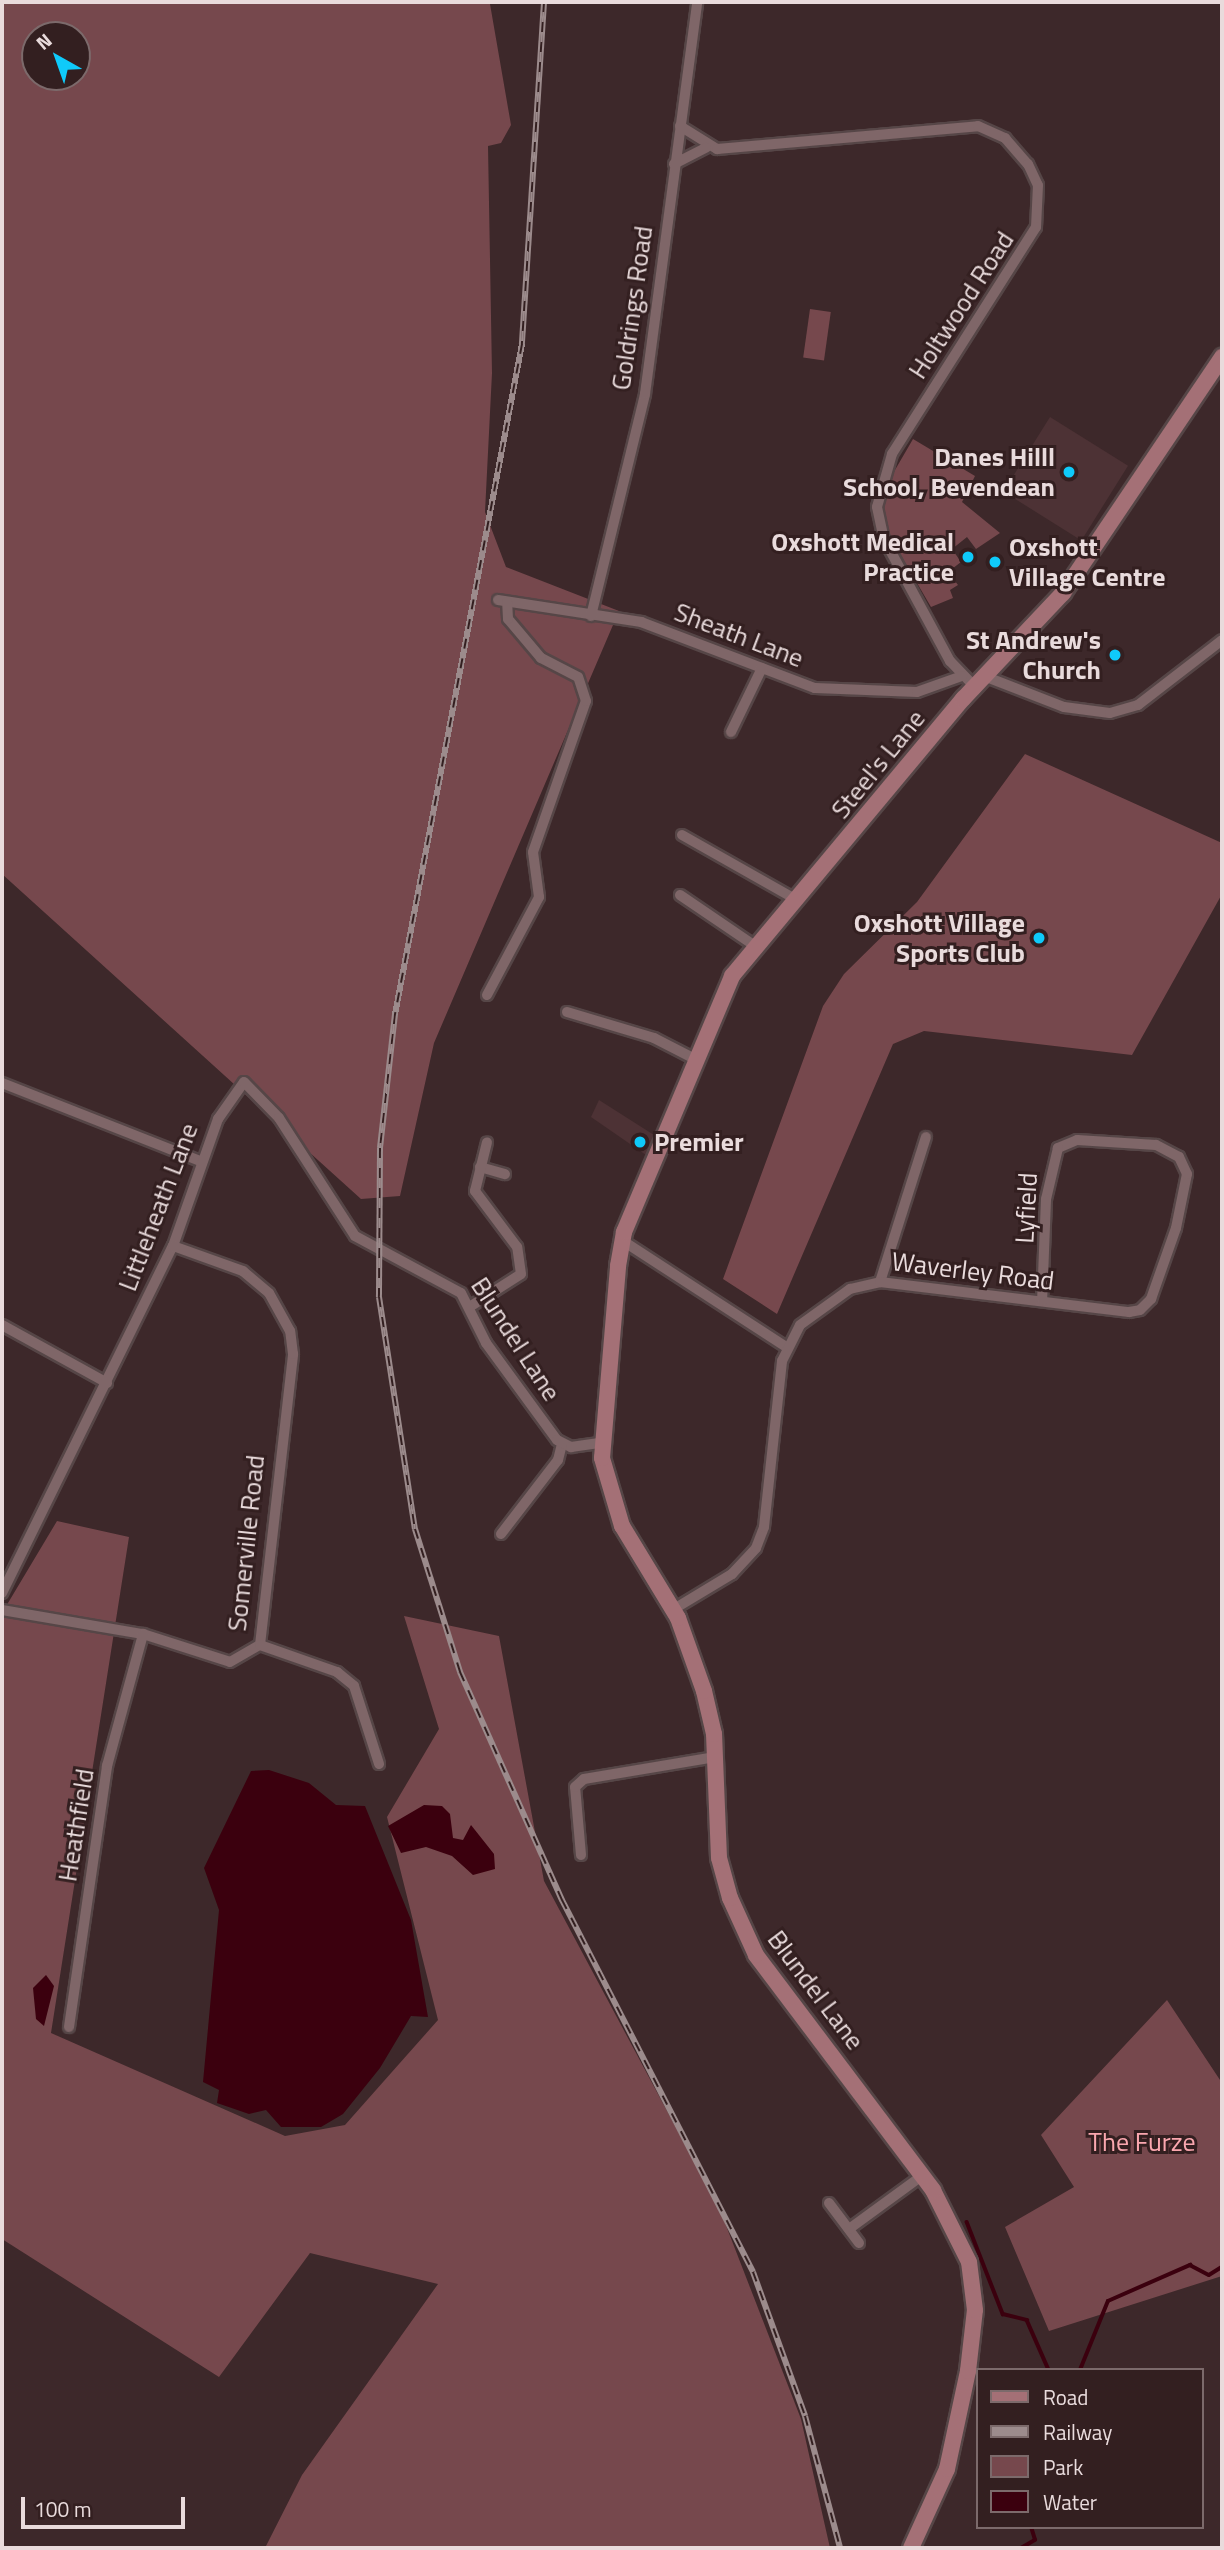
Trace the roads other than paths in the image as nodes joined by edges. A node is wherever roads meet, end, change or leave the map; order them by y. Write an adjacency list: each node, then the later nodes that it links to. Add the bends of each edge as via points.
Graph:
1 (697, 2): 2 (street, Goldrings Road)
2 (680, 126): 3 (street); 4 (street, Goldrings Road)
3 (706, 148): 4 (street, Holtwood Road); 9 (street, Holtwood Road, via 799,145 962,124 1005,138 1033,175 1040,209 1029,243 892,454 878,498 884,539)
4 (674, 164): 6 (street, Goldrings Road, via 645,394)
5 (1222, 357): 9 (street, Steel's Lane, via 1079,572)
6 (591, 616): 8 (street, Sheath Lane, via 664,629); 15 (street, Sheath Lane, via 503,601 508,619 541,658 578,677 586,701 533,852 539,897)
7 (1221, 644): 9 (street, via 1138,705 1110,713 1064,707)
8 (762, 667): 9 (street, Sheath Lane, via 815,688 878,692 935,689); 10 (street)
9 (973, 680): 13 (street, Steel's Lane)
10 (731, 732)
11 (682, 835): 13 (street)
12 (680, 895): 14 (street)
13 (795, 899): 14 (street, Steel's Lane)
14 (754, 946): 17 (street, Steel's Lane, via 726,987)
15 (487, 995)
16 (567, 1013): 17 (street, via 654,1038)
17 (695, 1059): 25 (street, Steel's Lane)
18 (2, 1083): 22 (street)
19 (926, 1137): 28 (street)
20 (487, 1142): 23 (street)
21 (1168, 1149): 29 (street, Lyfield, via 1077,1140 1058,1148 1046,1199); 29 (street, Waverley Road, via 1186,1174 1151,1299 1129,1312)
22 (200, 1161): 26 (street, Littleheath Lane); 27 (street, Littleheath Lane, via 218,1119 244,1082 279,1118 343,1224)
23 (480, 1167): 24 (street); 30 (street, via 477,1197 517,1247 521,1274)
24 (505, 1174)
25 (623, 1237): 32 (street); 34 (street, Blundel Lane)
26 (173, 1245): 33 (street, Littleheath Lane); 41 (street, Somerville Road, via 243,1272 269,1293 290,1331 293,1354)
27 (386, 1252): 30 (street, Blundel Lane, via 451,1284)
28 (880, 1282): 29 (street, Waverley Road); 32 (street, Waverley Road, via 831,1301 800,1325)
29 (1042, 1301)
30 (471, 1306): 35 (street, Blundel Lane, via 502,1368)
31 (2, 1325): 33 (street)
32 (786, 1347): 38 (street, via 764,1527 756,1548 732,1574)
33 (107, 1383): 37 (street, Littleheath Lane)
34 (601, 1443): 35 (street); 38 (street, Blundel Lane, via 622,1526)
35 (562, 1444): 36 (street, via 558,1460)
36 (501, 1534)
37 (2, 1593)
38 (674, 1609): 42 (street, Blundel Lane, via 704,1691)
39 (2, 1610): 40 (street, Somerville Road)
40 (143, 1634): 41 (street, Somerville Road, via 230,1662); 45 (street, Heathfield, via 107,1766)
41 (260, 1645): 43 (street, via 337,1672 354,1686)
42 (715, 1758): 44 (street, via 584,1779 575,1787); 46 (street, Blundel Lane, via 719,1857 745,1936)
43 (379, 1764)
44 (581, 1855)
45 (69, 2027)
46 (923, 2175): 48 (street); 50 (street, Blundel Lane, via 961,2240 975,2310 947,2469)
47 (829, 2203): 48 (street)
48 (849, 2229): 49 (street)
49 (859, 2243)
50 (911, 2548)

